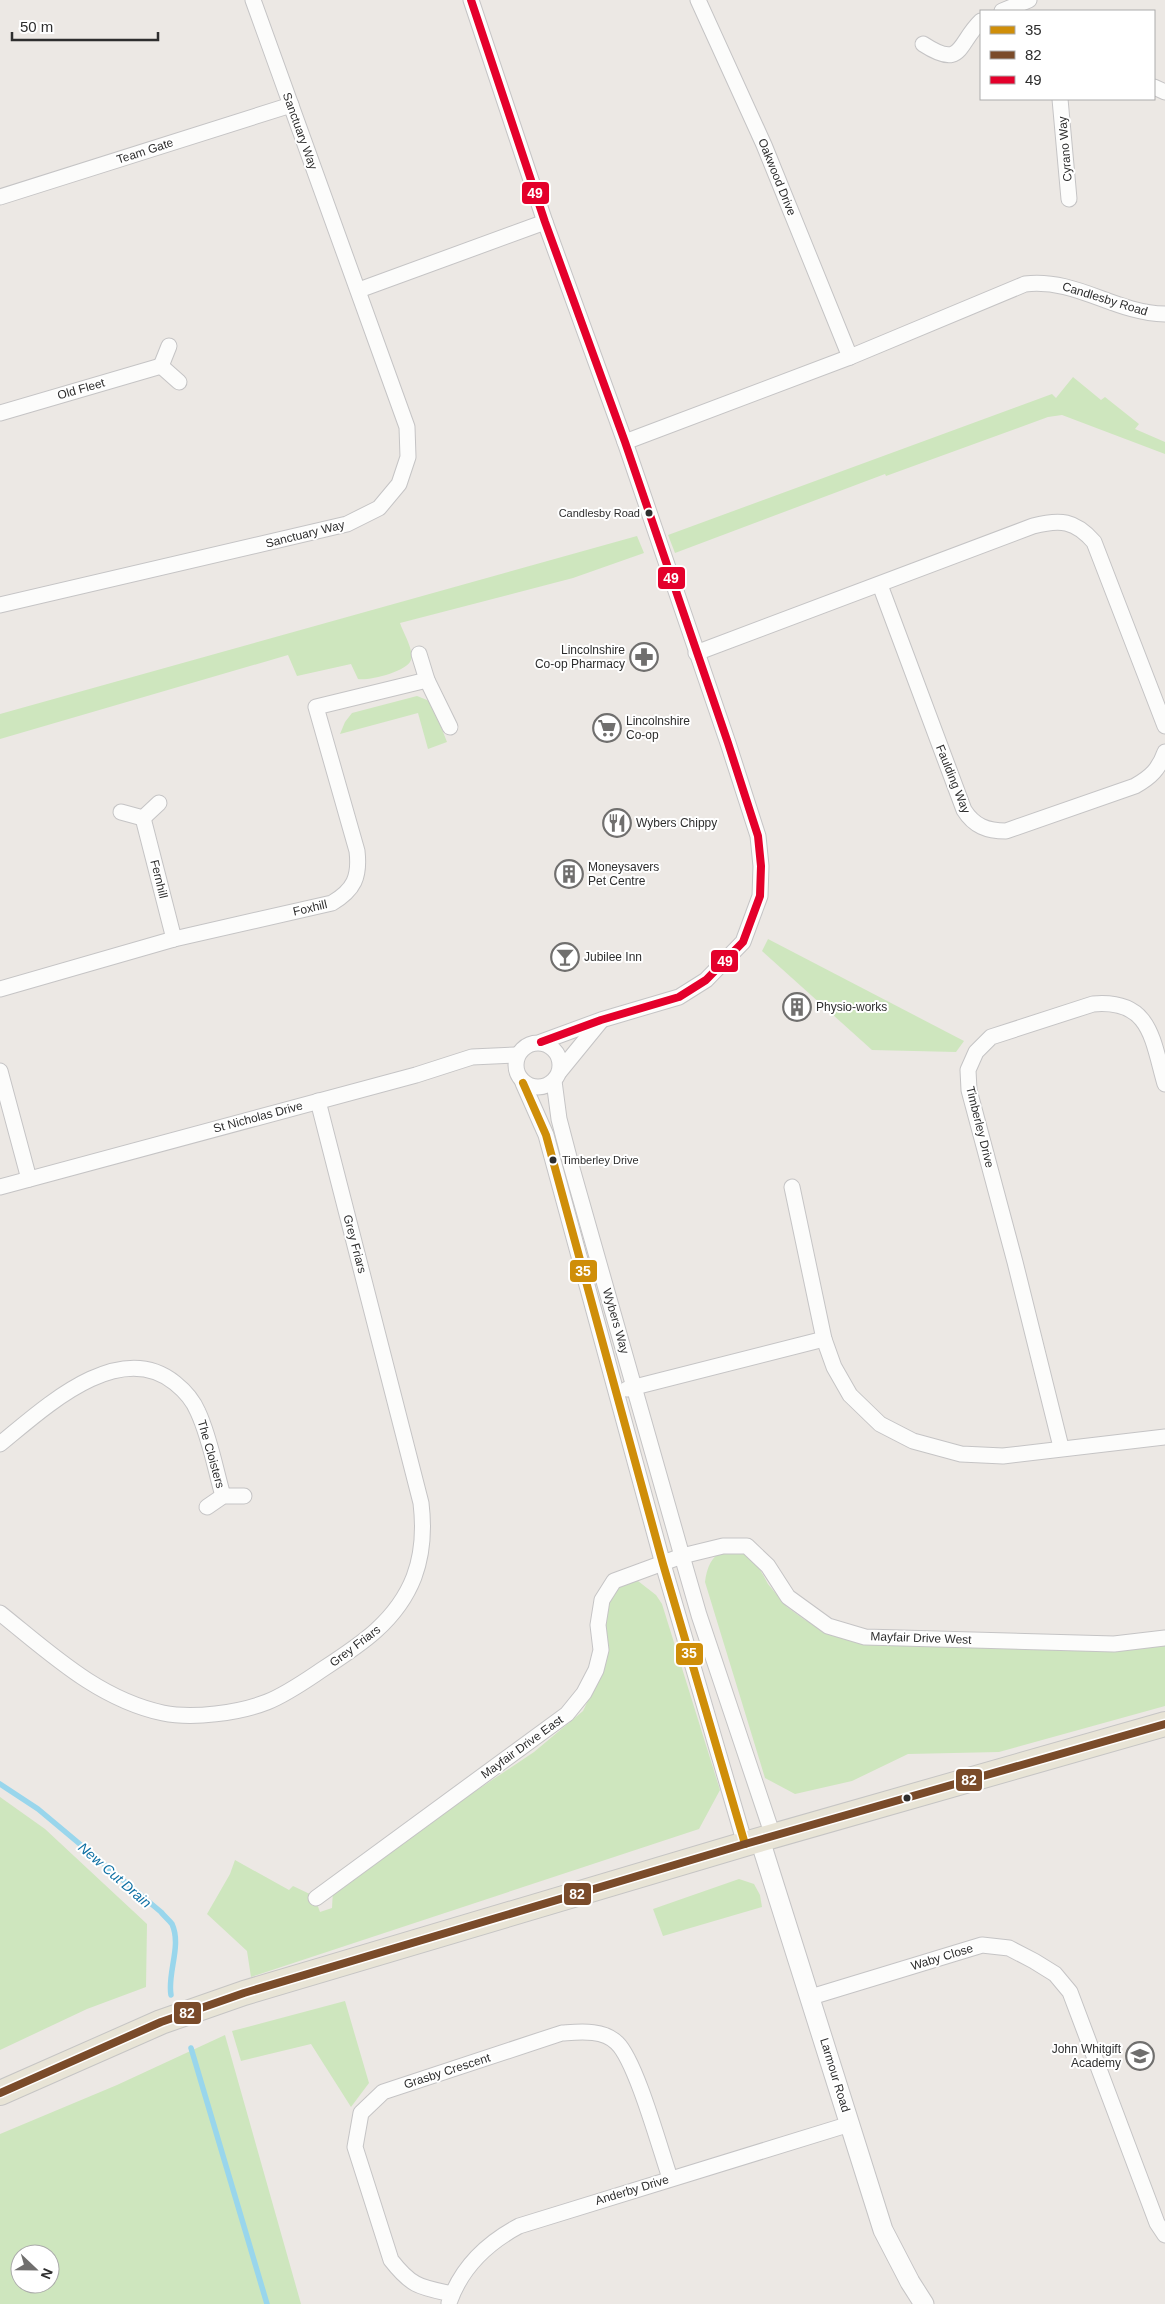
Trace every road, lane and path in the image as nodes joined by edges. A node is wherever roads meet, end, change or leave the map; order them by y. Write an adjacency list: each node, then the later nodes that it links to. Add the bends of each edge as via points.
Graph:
1 (253, 0): 9 (street, Sanctuary Way)
2 (471, 0): 12 (street)
3 (698, 0): 16 (street, Oakwood Drive, via 764,145)
4 (1030, 0): 5 (street)
5 (1005, 10)
6 (980, 21): 7 (street, via 964,45 952,55 941,56)
7 (923, 44)
8 (1060, 100): 11 (street, Cyrano Way)
9 (291, 105): 10 (street, Team Gate); 13 (street, Sanctuary Way)
10 (0, 197)
11 (1069, 199)
12 (545, 222): 13 (street); 20 (street)
13 (359, 290): 22 (street, Sanctuary Way, via 407,427 408,457 399,484 379,508 347,524)
14 (1165, 314): 16 (street, Candlesby Road, via 1143,314 1066,286 1032,284 1012,288)
15 (169, 346): 17 (street)
16 (850, 357): 20 (street, Candlesby Road)
17 (161, 366): 18 (street); 19 (street, Old Fleet)
18 (179, 382)
19 (0, 413)
20 (625, 442): 23 (street)
21 (880, 585): 23 (street); 27 (street, via 1033,526 1053,521 1069,523 1085,531 1094,542); 28 (street, Faulding Way, via 964,810 978,825 994,831 1006,831 1136,786 1160,766)
22 (0, 605)
23 (696, 653): 34 (street, via 758,836 760,896 743,942 706,980 679,997)
24 (419, 654): 25 (street)
25 (427, 680): 26 (street); 32 (street, Foxhill, via 316,707 357,851 359,867 346,894 332,903)
26 (450, 726)
27 (1165, 726)
28 (1165, 752)
29 (159, 802): 31 (street)
30 (121, 812): 31 (street)
31 (143, 818): 32 (street, Fernhill)
32 (174, 939): 33 (street, Foxhill)
33 (0, 989)
34 (601, 1020): 35 (street); 38 (street)
35 (541, 1042): 36 (street, via 522,1048); 38 (street, via 557,1052 560,1062)
36 (516, 1056): 39 (street, via 515,1070); 41 (street, St Nicholas Drive, via 472,1057)
37 (0, 1071): 42 (street)
38 (557, 1076): 39 (street, via 539,1088); 46 (street, Wybers Way, via 559,1119)
39 (523, 1083): 47 (street, Wybers Way, via 546,1135)
40 (1165, 1084): 50 (street, Timberley Drive, via 1145,1021 1130,1008 1110,1003 1093,1004 991,1037 976,1052 968,1070 969,1090)
41 (318, 1101): 42 (street, St Nicholas Drive); 56 (street, Grey Friars, via 421,1503 424,1527 421,1553 404,1597 392,1615 365,1641 290,1691 267,1702 214,1714 166,1714 113,1696 89,1682)
42 (29, 1179): 43 (street, St Nicholas Drive)
43 (0, 1187)
44 (792, 1187): 45 (street)
45 (824, 1339): 46 (street); 50 (street, via 834,1367 850,1395 880,1424 913,1441 961,1454 1003,1456)
46 (635, 1386): 47 (street); 54 (street, Wybers Way)
47 (617, 1391): 55 (street, Wybers Way)
48 (1165, 1437): 50 (street)
49 (0, 1444): 51 (street, The Cloisters, via 60,1396 90,1380 107,1372 147,1369 167,1377 187,1392 198,1411)
50 (1061, 1447)
51 (223, 1496): 52 (street, The Cloisters); 53 (street, The Cloisters)
52 (244, 1496)
53 (207, 1507)
54 (682, 1556): 55 (street); 57 (street, Mayfair Drive West, via 723,1546 747,1546 768,1566 788,1597 828,1626 865,1637 1114,1644); 59 (street, Wybers Way)
55 (664, 1564): 59 (street, Wybers Way); 60 (street, Mayfair Drive East, via 614,1581 602,1600 598,1625 601,1650 596,1670 584,1693 567,1714)
56 (0, 1613)
57 (1165, 1638)
58 (1165, 1724): 59 (main road)
59 (759, 1840): 61 (street, Larmour Road); 62 (main road, via 244,1992 134,2033)
60 (316, 1898)
61 (811, 1997): 63 (street, Larmour Road); 65 (street, Waby Close, via 982,1945 1009,1948 1055,1974 1070,1992 1157,2223)
62 (0, 2093)
63 (850, 2124): 64 (street, Anderby Drive); 67 (street, Larmour Road, via 883,2230)
64 (670, 2178): 66 (street, Anderby Drive, via 519,2226 479,2254 465,2270); 66 (street, Grasby Crescent, via 631,2064 616,2042 592,2032 562,2033 383,2092 361,2113 355,2147 390,2260 417,2286)
65 (1165, 2235)
66 (450, 2299)
67 (924, 2304)

